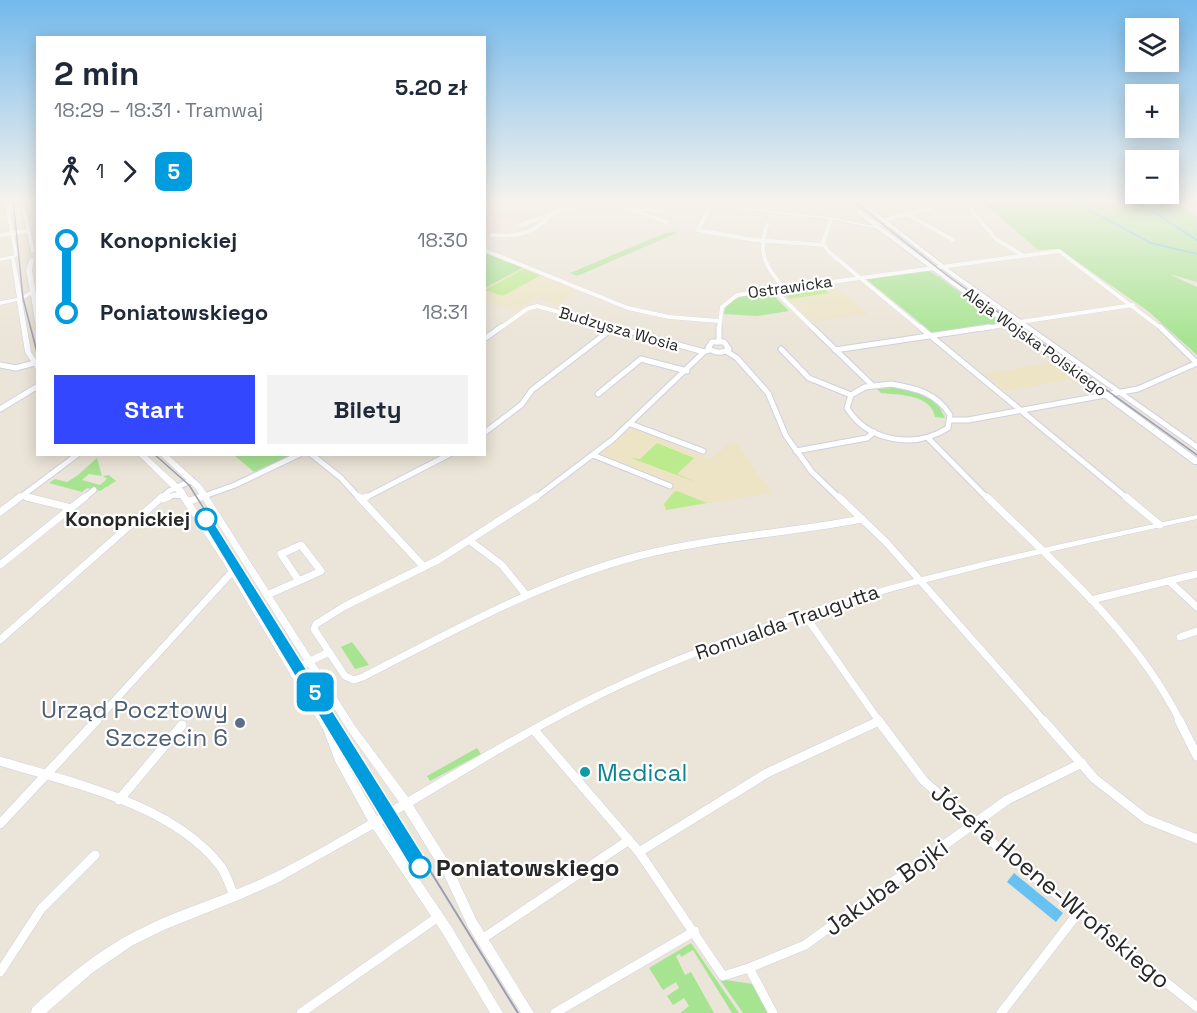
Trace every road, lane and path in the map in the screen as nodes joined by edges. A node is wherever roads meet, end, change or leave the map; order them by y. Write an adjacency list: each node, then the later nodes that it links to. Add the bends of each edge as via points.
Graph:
1 (13, 246): 10 (street)
2 (760, 246): 15 (street, via 764,261)
3 (826, 246): 14 (street)
4 (904, 246): 13 (main road, Aleja Wojska Polskiego)
5 (916, 246): 12 (main road, Aleja Wojska Polskiego)
6 (1008, 246): 9 (street)
7 (486, 251): 22 (street, via 628,308 674,318)
8 (36, 255): 10 (street, via 24,253); 10 (street, via 22,261); 17 (street, via 29,266)
9 (1023, 256): 12 (street); 21 (street, via 1059,250)
10 (15, 257): 11 (street); 18 (street)
11 (0, 260)
12 (943, 266): 13 (street); 23 (main road, Aleja Wojska Polskiego)
13 (933, 268): 14 (street, Ostrawicka); 24 (main road, Aleja Wojska Polskiego)
14 (861, 278): 15 (street, Ostrawicka); 26 (street)
15 (784, 288): 16 (street, Ostrawicka)
16 (773, 289): 22 (street, Ostrawicka, via 726,300 720,307); 30 (street)
17 (33, 292): 18 (street); 20 (street)
18 (20, 298): 19 (street); 34 (street, via 28,352)
19 (0, 303)
20 (36, 305)
21 (1133, 305): 23 (street); 33 (street)
22 (719, 321): 28 (street, Ostrawicka)
23 (1020, 322): 39 (main road, Aleja Wojska Polskiego)
24 (1011, 324): 26 (street); 42 (main road, Aleja Wojska Polskiego)
25 (613, 328): 27 (street, Budzysza Wosia, via 534,306); 31 (street, Budzysza Wosia); 47 (street, via 532,390 521,405)
26 (932, 336): 30 (street); 44 (street)
27 (486, 338)
28 (719, 341): 31 (street, via 709,344); 32 (street, via 728,345)
29 (781, 348): 41 (street, via 809,378)
30 (835, 350): 37 (street)
31 (707, 351): 32 (street, Budzysza Wosia); 36 (street)
32 (726, 351): 52 (street, via 768,393 783,432)
33 (1197, 363): 39 (street, Aleja Wojska Polskiego, via 1154,384)
34 (36, 364): 35 (street, via 14,368)
35 (0, 365)
36 (687, 371): 40 (street, via 641,359); 46 (street)
37 (872, 386): 41 (street); 45 (street, via 901,386 929,394 943,404)
38 (36, 387): 43 (street)
39 (1120, 393): 42 (street, Aleja Wojska Polskiego); 50 (main road, Aleja Wojska Polskiego)
40 (598, 394)
41 (851, 394): 48 (street, via 846,403 849,414)
42 (1108, 394): 44 (street, Aleja Wojska Polskiego); 60 (main road, Aleja Wojska Polskiego)
43 (0, 409)
44 (1022, 410): 45 (street, Aleja Wojska Polskiego); 74 (street)
45 (951, 420): 49 (street, via 944,431)
46 (631, 424): 51 (street); 53 (street)
47 (486, 431)
48 (874, 432): 49 (street, via 895,438); 52 (street, via 867,438)
49 (928, 438): 76 (street)
50 (1197, 448)
51 (703, 451)
52 (796, 451): 73 (street)
53 (593, 455): 62 (street); 75 (street)
54 (75, 456): 65 (street)
55 (142, 456): 63 (street)
56 (164, 456): 61 (street)
57 (295, 456): 66 (street)
58 (314, 456): 68 (street)
59 (446, 456): 68 (street)
60 (1197, 462)
61 (192, 480): 63 (street); 66 (street)
62 (670, 486)
63 (176, 487): 67 (street); 69 (street)
64 (94, 490): 70 (street)
65 (22, 496): 70 (street); 71 (street)
66 (204, 496): 67 (street); 84 (street)
67 (185, 499): 69 (street, via 172,495); 79 (street)
68 (362, 499): 78 (street)
69 (157, 502): 91 (street)
70 (70, 508): 77 (street)
71 (0, 512)
72 (1197, 517): 74 (street, Romualda Traugutta)
73 (862, 519): 81 (street); 85 (street, via 645,555)
74 (1161, 525): 76 (street, Romualda Traugutta)
75 (470, 541): 78 (street); 85 (street, via 510,573)
76 (1044, 550): 81 (street, Romualda Traugutta); 86 (street)
77 (0, 565)
78 (424, 567): 92 (street, via 315,626)
79 (232, 572): 94 (street); 101 (street)
80 (1197, 574): 83 (street)
81 (919, 580): 88 (street, Romualda Traugutta); 100 (street)
82 (299, 581): 82 (street, via 321,571 302,545 281,554); 84 (street)
83 (1168, 581): 86 (street); 87 (street)
84 (267, 595): 93 (street)
85 (526, 595): 92 (street, via 354,680 345,676)
86 (1091, 600): 98 (street, via 1148,671)
87 (1197, 607)
88 (804, 614): 95 (street, Józefa Hoene-Wrońskiego); 97 (street, Romualda Traugutta, via 656,669)
89 (1197, 632): 90 (street)
90 (1180, 637)
91 (0, 640)
92 (329, 652): 93 (street)
93 (310, 661): 94 (street); 103 (street, via 352,729)
94 (292, 670): 104 (street, via 327,728)
95 (879, 721): 106 (street, Józefa Hoene-Wrońskiego, via 917,772); 109 (street, via 766,772)
96 (182, 725): 102 (street)
97 (534, 730): 103 (street, Romualda Traugutta); 108 (street)
98 (1197, 756)
99 (0, 761): 101 (street)
100 (1082, 763): 106 (street, Jakuba Bojki, via 1023,790); 107 (street, via 1112,794 1146,819)
101 (46, 775): 102 (street); 105 (street)
102 (118, 800): 111 (street, via 154,813 188,835 222,869)
103 (407, 805): 104 (street, Romualda Traugutta); 115 (street, via 448,870)
104 (375, 823): 111 (street, Romualda Traugutta, via 279,877); 113 (street)
105 (0, 824)
106 (971, 825): 112 (street, Józefa Hoene-Wrońskiego); 116 (street, Jakuba Bojki, via 811,942)
107 (1197, 839)
108 (629, 840): 109 (street); 115 (street)
109 (639, 852): 114 (street)
110 (94, 855): 117 (street, via 41,909)
111 (234, 896): 119 (street, Romualda Traugutta, via 121,946 79,975)
112 (1078, 913): 118 (street, Józefa Hoene-Wrońskiego); 125 (street)
113 (439, 916): 120 (street); 121 (street)
114 (695, 931): 116 (street, Jakuba Bojki, via 723,976); 123 (street)
115 (482, 939): 122 (street)
116 (749, 968): 124 (street)
117 (0, 972)
118 (1197, 1007)
119 (37, 1013)
120 (301, 1013)
121 (497, 1013)
122 (528, 1013)
123 (555, 1013)
124 (772, 1013)
125 (1001, 1013)

